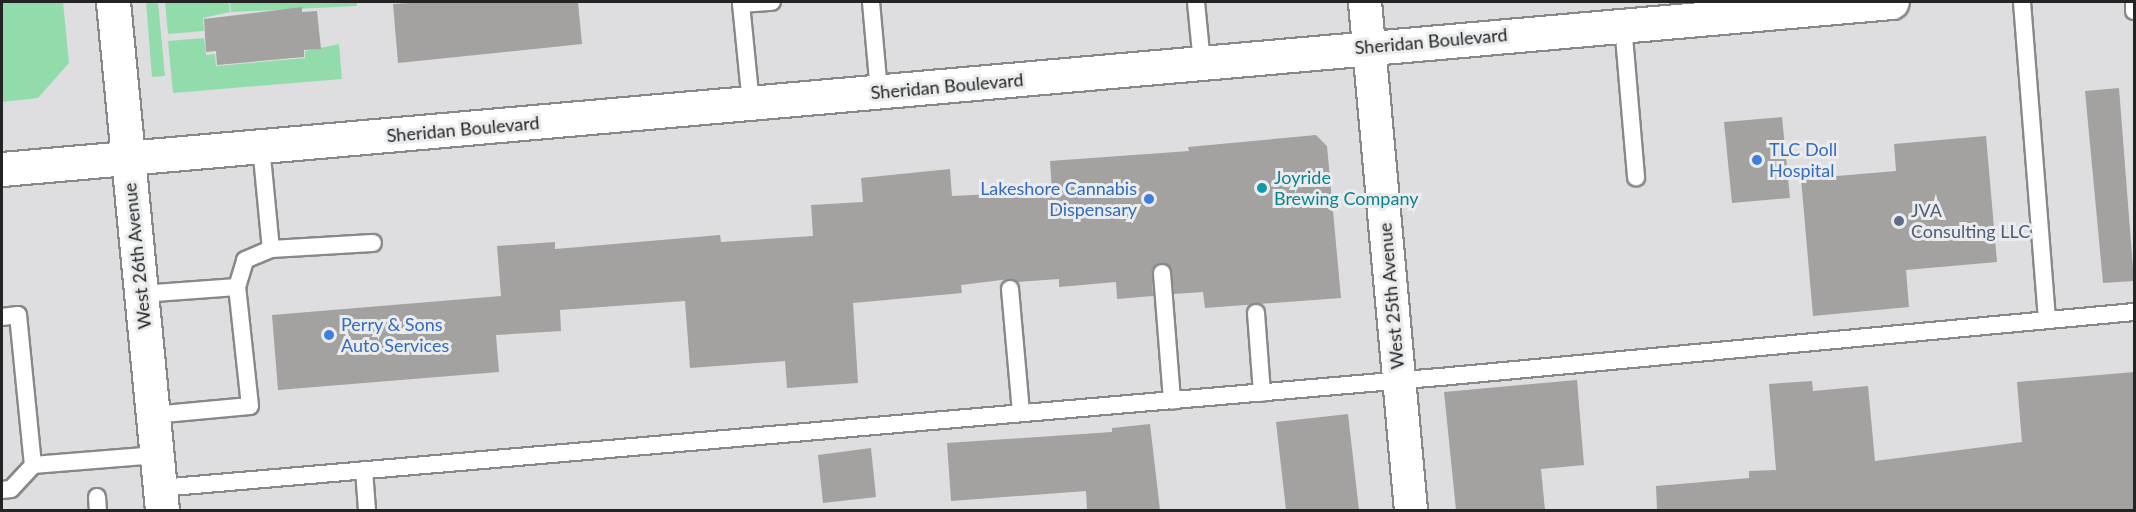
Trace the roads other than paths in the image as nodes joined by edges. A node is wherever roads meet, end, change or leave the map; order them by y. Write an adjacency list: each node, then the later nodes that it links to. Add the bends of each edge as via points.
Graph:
1 (113, 2): 16 (main road, West 26th Avenue)
2 (772, 2): 14 (lane, via 741,4)
3 (871, 2): 13 (lane)
4 (1196, 2): 12 (lane)
5 (1365, 2): 11 (street, West 25th Avenue)
6 (1892, 2): 10 (main road, Sheridan Boulevard)
7 (2022, 2): 28 (lane)
8 (2134, 2): 9 (lane)
9 (2134, 11)
10 (1623, 25): 11 (main road, Sheridan Boulevard); 18 (lane)
11 (1369, 46): 12 (main road, Sheridan Boulevard); 29 (street, West 25th Avenue)
12 (1202, 63): 13 (main road, Sheridan Boulevard)
13 (879, 92): 14 (main road, Sheridan Boulevard)
14 (751, 104): 15 (main road, Sheridan Boulevard)
15 (261, 146): 16 (main road, Sheridan Boulevard); 20 (lane)
16 (128, 159): 17 (main road, Sheridan Boulevard); 24 (main road, West 26th Avenue)
17 (2, 169)
18 (1636, 177)
19 (373, 243): 20 (lane)
20 (271, 249): 22 (lane, via 245,260)
21 (1162, 273): 31 (lane)
22 (237, 287): 24 (lane); 33 (lane, via 250,406)
23 (1010, 289): 32 (lane)
24 (141, 294): 33 (main road, West 26th Avenue)
25 (2134, 312): 28 (lane)
26 (1256, 314): 30 (lane)
27 (2, 317): 35 (lane, via 18,315)
28 (2047, 320): 29 (lane)
29 (1399, 381): 30 (lane); 40 (street, West 25th Avenue)
30 (1262, 393): 31 (lane)
31 (1172, 401): 32 (lane)
32 (1021, 413): 36 (lane)
33 (153, 415): 34 (main road, West 26th Avenue)
34 (157, 455): 35 (lane); 38 (main road, West 26th Avenue)
35 (33, 465): 37 (lane, via 11,489)
36 (364, 470): 38 (lane); 39 (lane)
37 (2, 490)
38 (161, 499)
39 (367, 510)
40 (1411, 510)

